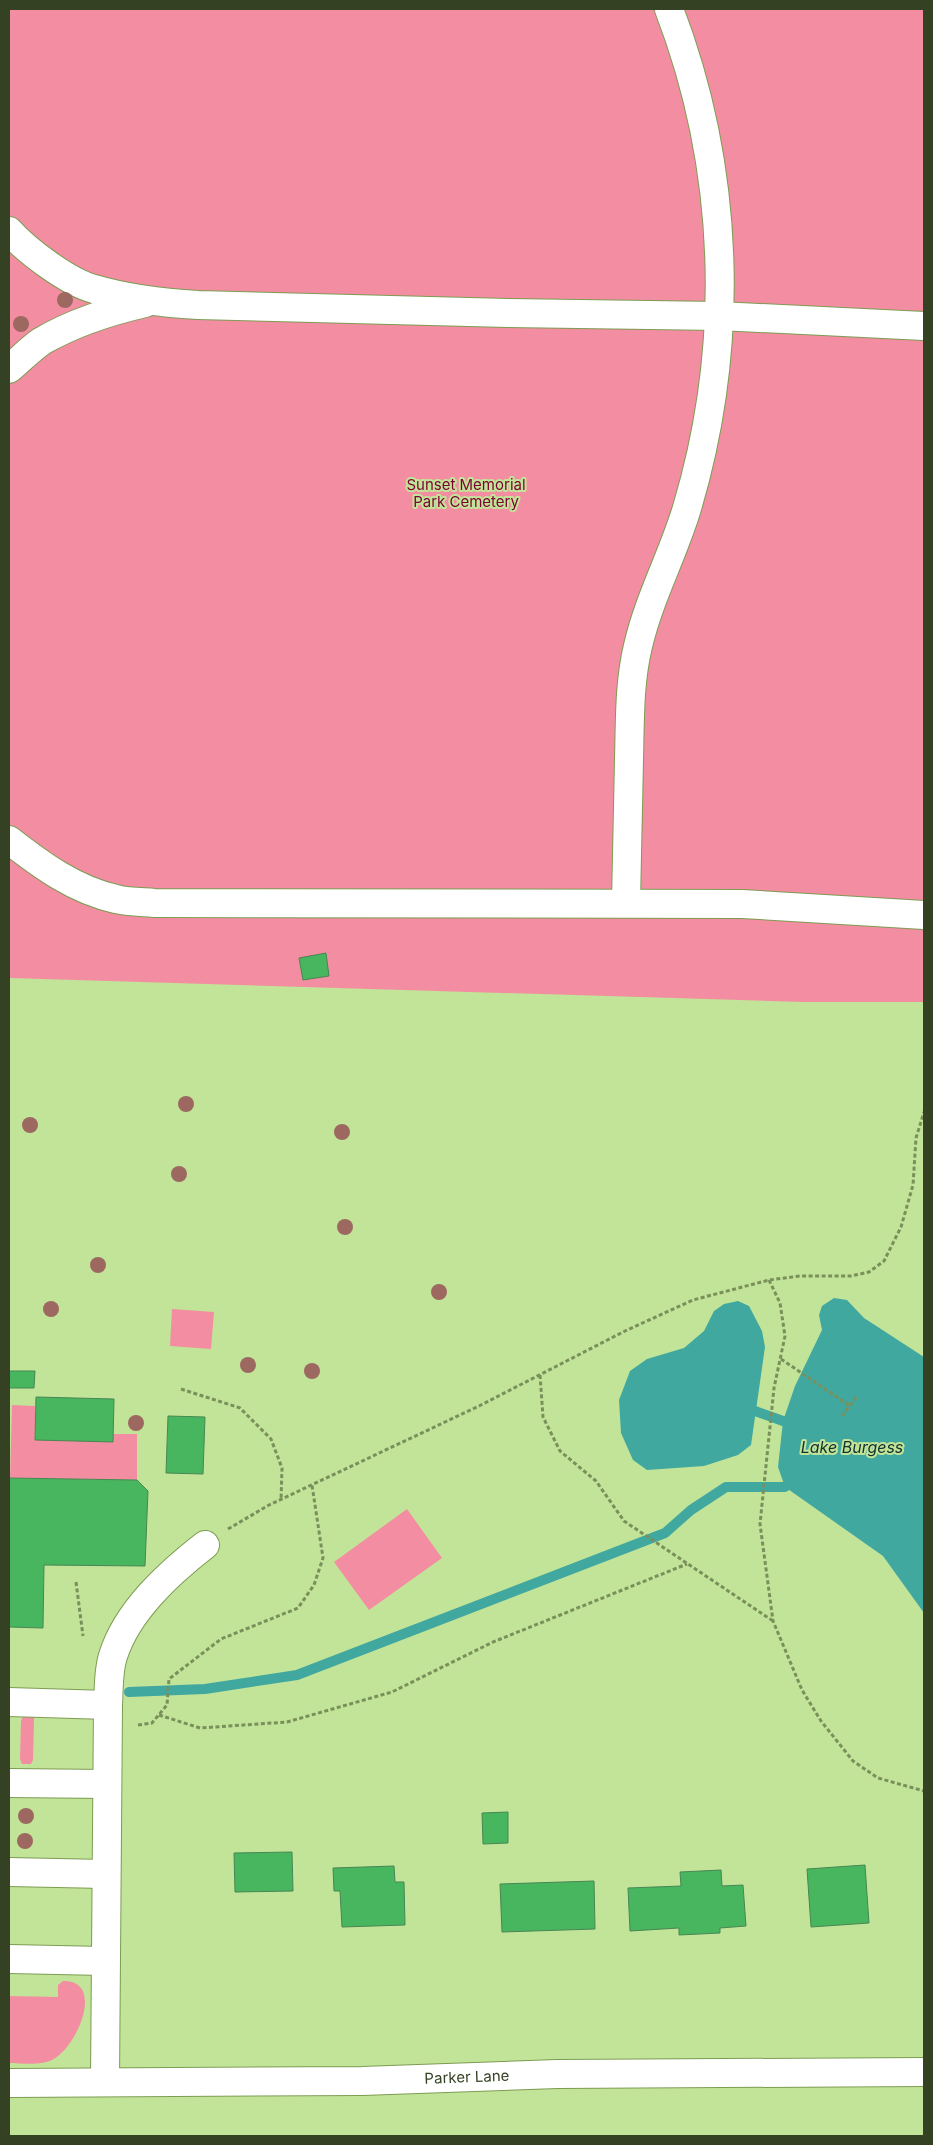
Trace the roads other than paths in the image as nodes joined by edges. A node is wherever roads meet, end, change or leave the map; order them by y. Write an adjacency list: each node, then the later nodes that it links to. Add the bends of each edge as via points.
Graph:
1 (670, 9): 4 (street, via 702,112 715,184)
2 (9, 231): 3 (street, via 51,267 92,289)
3 (149, 302): 4 (street); 6 (street, via 119,309 72,327 41,342)
4 (720, 316): 5 (street); 8 (street, via 714,392 706,438 686,510 652,596 638,647 630,701)
5 (924, 326)
6 (9, 368)
7 (9, 840): 8 (street, via 44,867 79,887 116,899 154,903)
8 (626, 902): 9 (street, via 742,904)
9 (924, 915)
10 (205, 1545): 12 (street, via 148,1598 127,1625 112,1659)
11 (9, 1702): 12 (street)
12 (108, 1705): 14 (street)
13 (9, 1783): 14 (street)
14 (107, 1784): 16 (street)
15 (9, 1872): 16 (street)
16 (105, 1874): 18 (street)
17 (9, 1959): 18 (street)
18 (105, 1961): 20 (street)
19 (924, 2072): 20 (street, Parker Lane)
20 (105, 2082): 21 (street, Parker Lane)
21 (9, 2083)

